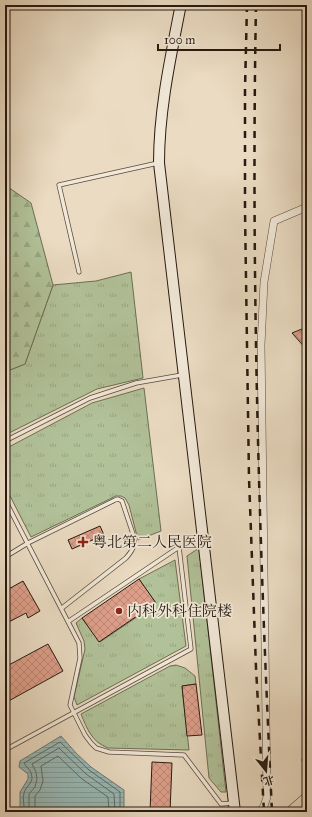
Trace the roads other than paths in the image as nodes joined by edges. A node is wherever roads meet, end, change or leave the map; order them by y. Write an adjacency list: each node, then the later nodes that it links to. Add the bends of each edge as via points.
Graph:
1 (164, 5): 2 (lane)
2 (181, 7): 3 (main road, via 165,86)
3 (159, 163): 5 (lane, via 59,185); 6 (main road)
4 (307, 207): 21 (street, via 274,221 264,282 261,345 267,797)
5 (79, 272)
6 (185, 375): 7 (lane, via 136,383 90,398); 10 (main road)
7 (5, 441)
8 (5, 500): 9 (lane)
9 (28, 544): 12 (lane); 13 (lane); 13 (lane, via 115,500 124,503 134,537 133,550)
10 (204, 544): 11 (lane); 20 (main road)
11 (179, 547): 14 (lane); 15 (lane, via 191,649)
12 (5, 557)
13 (62, 608): 14 (lane)
14 (69, 621): 15 (lane, via 80,650 70,704)
15 (74, 713): 16 (lane); 20 (lane, via 85,735 96,748 109,752 184,756 221,804)
16 (5, 750)
17 (307, 758): 18 (lane, via 304,760)
18 (307, 765)
19 (307, 798): 22 (highway)
20 (234, 807)
21 (260, 812)
22 (291, 812)

